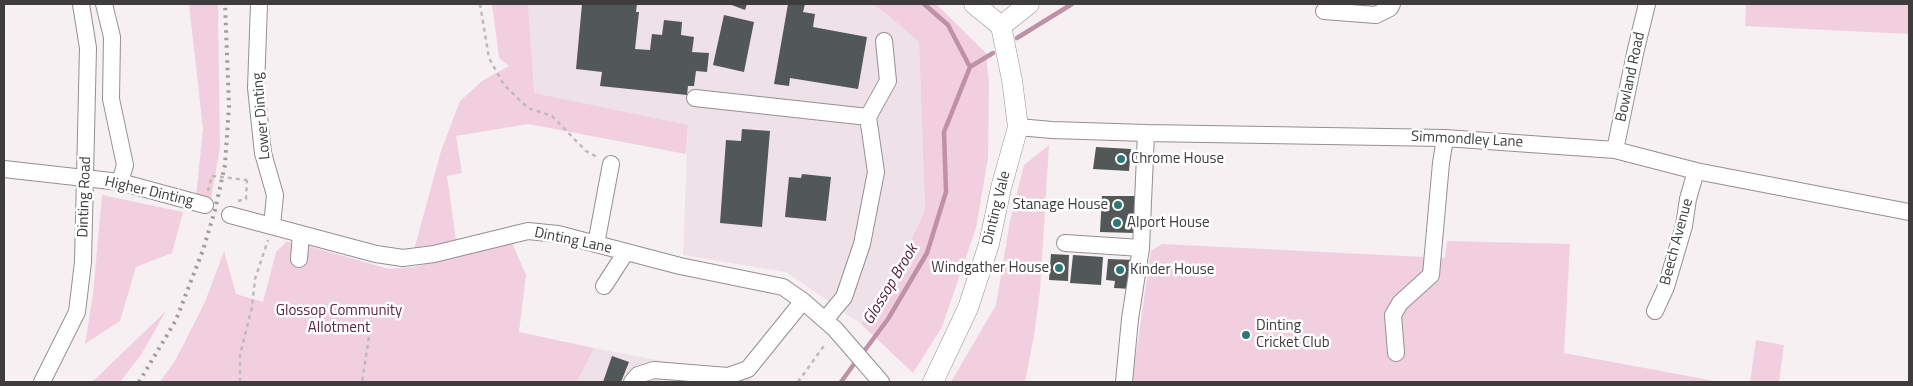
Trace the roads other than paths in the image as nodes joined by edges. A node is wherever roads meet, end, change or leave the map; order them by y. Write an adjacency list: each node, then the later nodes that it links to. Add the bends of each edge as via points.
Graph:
1 (82, 4): 20 (street, Dinting Road, via 88,48)
2 (104, 4): 21 (street, via 112,37 111,99 125,165)
3 (259, 4): 25 (street, Lower Dinting, via 256,88 262,152 275,195)
4 (974, 4): 9 (main road)
5 (1029, 4): 9 (main road)
6 (1392, 4): 8 (street, via 1376,14)
7 (1647, 4): 16 (street, Bowland Road)
8 (1324, 12)
9 (1001, 26): 13 (main road, Dinting Vale)
10 (884, 41): 12 (street, via 888,81)
11 (695, 98): 12 (street)
12 (868, 117): 35 (street, via 876,172 862,244)
13 (1018, 127): 14 (street, Simmondley Lane); 40 (main road, Dinting Vale, via 1000,188 989,244 968,308)
14 (1146, 133): 15 (street, Simmondley Lane); 29 (street)
15 (1445, 138): 16 (street, Simmondley Lane); 36 (street, via 1431,276 1400,303 1393,315)
16 (1615, 150): 19 (street, Simmondley Lane)
17 (611, 164): 28 (street)
18 (4, 169): 20 (street, Higher Dinting)
19 (1696, 171): 23 (street, Simmondley Lane); 34 (street, Beech Avenue, via 1684,226 1666,287)
20 (86, 178): 21 (street, Higher Dinting); 38 (street, Dinting Road, via 77,312)
21 (120, 182): 22 (street, Higher Dinting)
22 (206, 199)
23 (1909, 212)
24 (230, 215): 25 (street, Dinting Lane)
25 (272, 226): 26 (street, Dinting Lane)
26 (301, 234): 28 (street, Dinting Lane, via 403,258 434,254 528,231 558,234); 31 (street)
27 (1065, 243): 29 (street)
28 (596, 244): 30 (street, Dinting Lane)
29 (1141, 248): 41 (street)
30 (626, 252): 32 (street); 33 (street, Dinting Lane, via 783,287)
31 (299, 259)
32 (604, 286)
33 (803, 301): 35 (street, Dinting Lane); 39 (street, via 748,369 728,376 654,370 638,375)
34 (1655, 311)
35 (834, 330): 37 (street, Dinting Lane)
36 (1396, 353)
37 (878, 379)
38 (42, 382)
39 (632, 382)
40 (933, 382)
41 (1124, 382)

